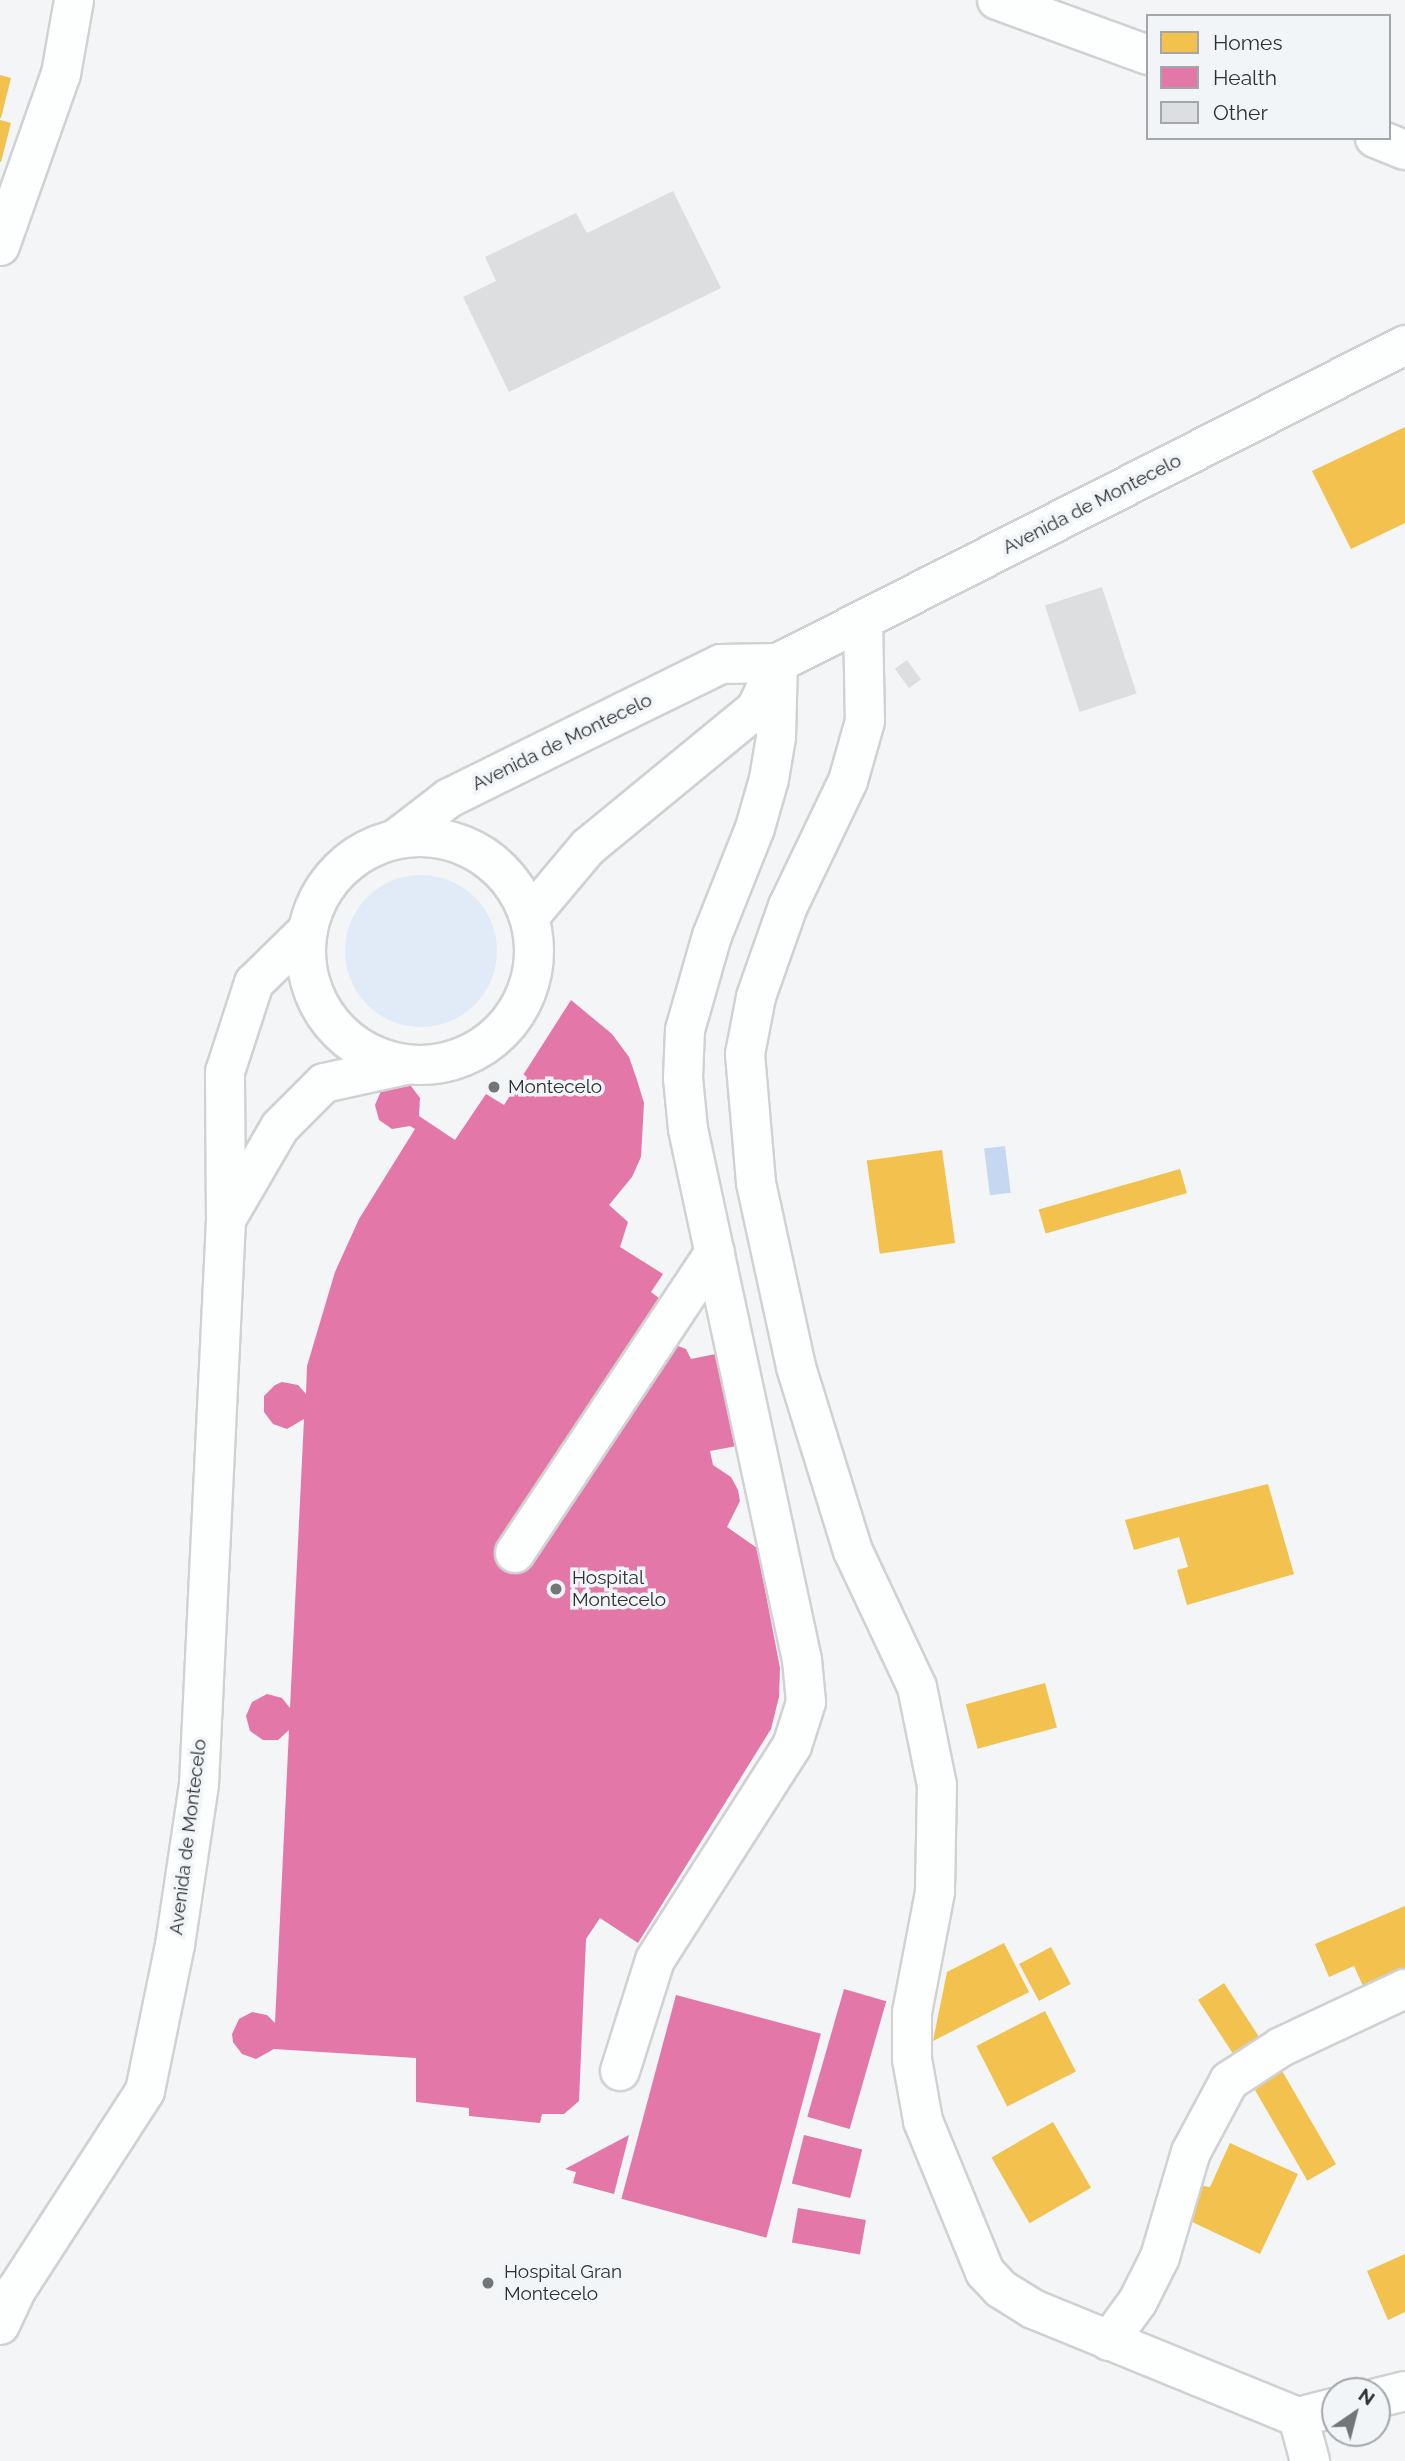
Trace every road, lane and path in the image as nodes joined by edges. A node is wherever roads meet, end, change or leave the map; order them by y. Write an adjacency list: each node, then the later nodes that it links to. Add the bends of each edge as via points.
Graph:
1 (74, 0): 6 (street, via 61,74)
2 (996, 0): 3 (street)
3 (1146, 54)
4 (1380, 140): 5 (street)
5 (1405, 149)
6 (0, 246)
7 (1405, 345): 8 (street, Avenida de Montecelo)
8 (863, 620): 9 (street, Avenida de Montecelo); 20 (street, via 865,721 848,781 788,906 756,997 745,1054 756,1183 796,1367 853,1551 917,1688 937,1785 935,1892 912,2013 912,2059 923,2121 985,2272 1032,2309)
9 (778, 663): 10 (street, Avenida de Montecelo, via 721,664 449,798); 11 (street, via 756,709 588,847); 15 (street, via 776,737 769,779 755,828 712,936 685,1031 688,1129)
10 (397, 838): 11 (street, via 439,837 478,852 510,879); 12 (street, via 365,850 338,870 318,898)
11 (530, 916): 13 (street, via 536,954 528,991 509,1024 468,1054 445,1063)
12 (307, 930): 13 (street, via 307,967 318,1003 341,1033 371,1054); 14 (street, Avenida de Montecelo, via 254,983 225,1072)
13 (407, 1065): 14 (street, Avenida de Montecelo, via 324,1083 280,1127)
14 (226, 1220): 19 (street, Avenida de Montecelo, via 198,1784 156,2039 145,2091 18,2289)
15 (715, 1252): 16 (street); 18 (street, via 802,1660 806,1702 792,1746 655,1960)
16 (515, 1553)
17 (1405, 1989): 20 (street, via 1281,2047 1230,2081 1191,2152 1160,2257 1138,2301)
18 (620, 2071)
19 (0, 2325)
20 (1109, 2341): 22 (street)
21 (1321, 2411): 22 (street)
22 (1298, 2417): 23 (street)
23 (1310, 2461)

